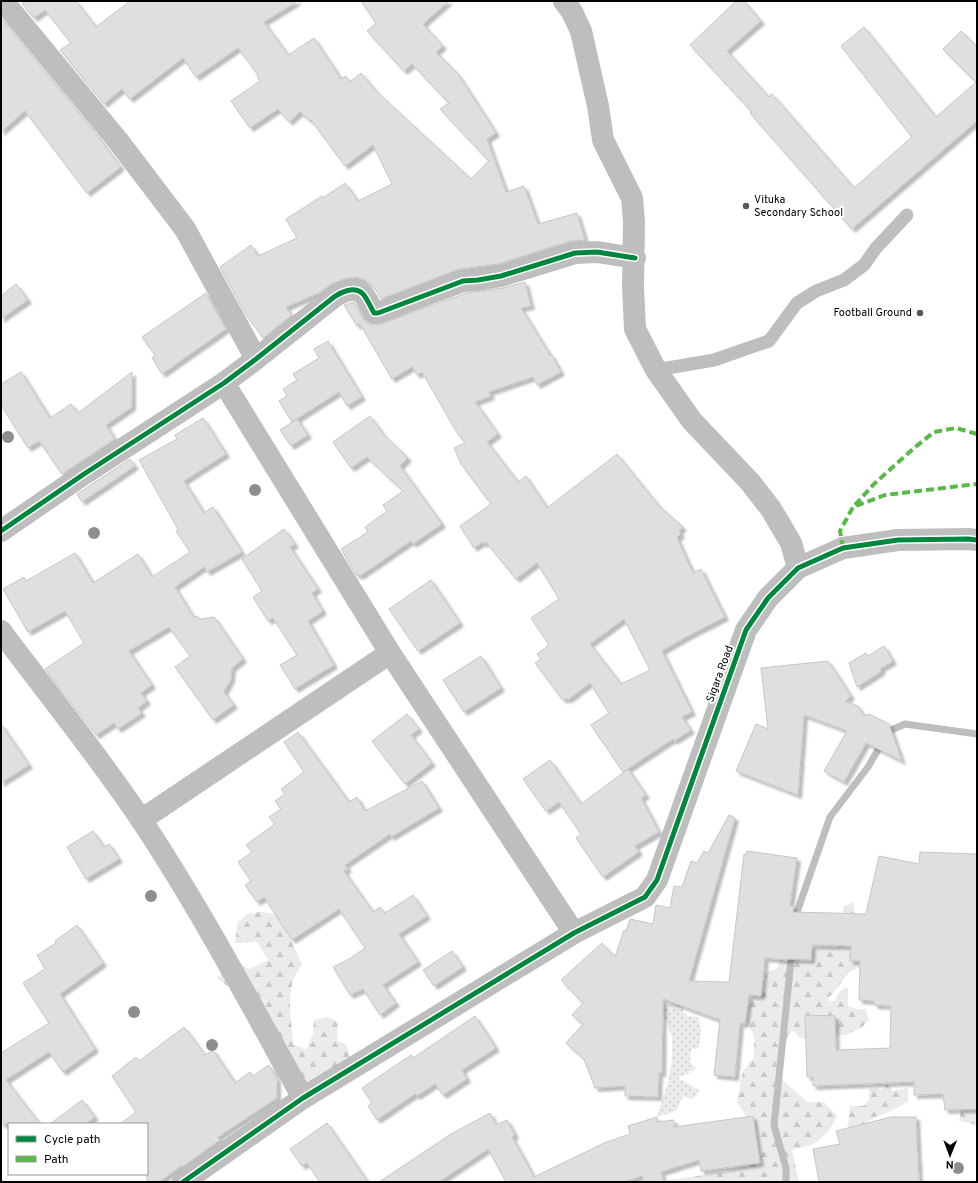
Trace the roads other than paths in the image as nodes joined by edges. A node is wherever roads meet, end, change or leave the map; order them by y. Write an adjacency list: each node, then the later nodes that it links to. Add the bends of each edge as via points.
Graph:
1 (3, 1): 5 (street, via 185,229)
2 (564, 1): 4 (street, via 581,31 603,140 632,198)
3 (907, 215): 6 (lane, via 864,264 844,280 816,291 797,303 769,341 714,360)
4 (635, 258): 5 (street, via 597,252 575,253 501,276 464,281 378,314 374,313 362,293 355,290 344,291); 6 (street, via 635,329)
5 (256, 359): 7 (street)
6 (656, 370): 10 (street, via 692,421 750,482 771,509 791,543)
7 (224, 383): 8 (street); 12 (street)
8 (1, 531)
9 (977, 540): 10 (street, Sigara Road, via 898,540 843,548)
10 (798, 568): 14 (street, Sigara Road, via 768,598 746,630 657,880 645,897)
11 (1, 631): 13 (street)
12 (390, 653): 13 (street); 14 (street)
13 (141, 820): 15 (street, via 218,945)
14 (574, 934): 15 (street, Sigara Road)
15 (304, 1098): 16 (street, Sigara Road)
16 (183, 1182)

